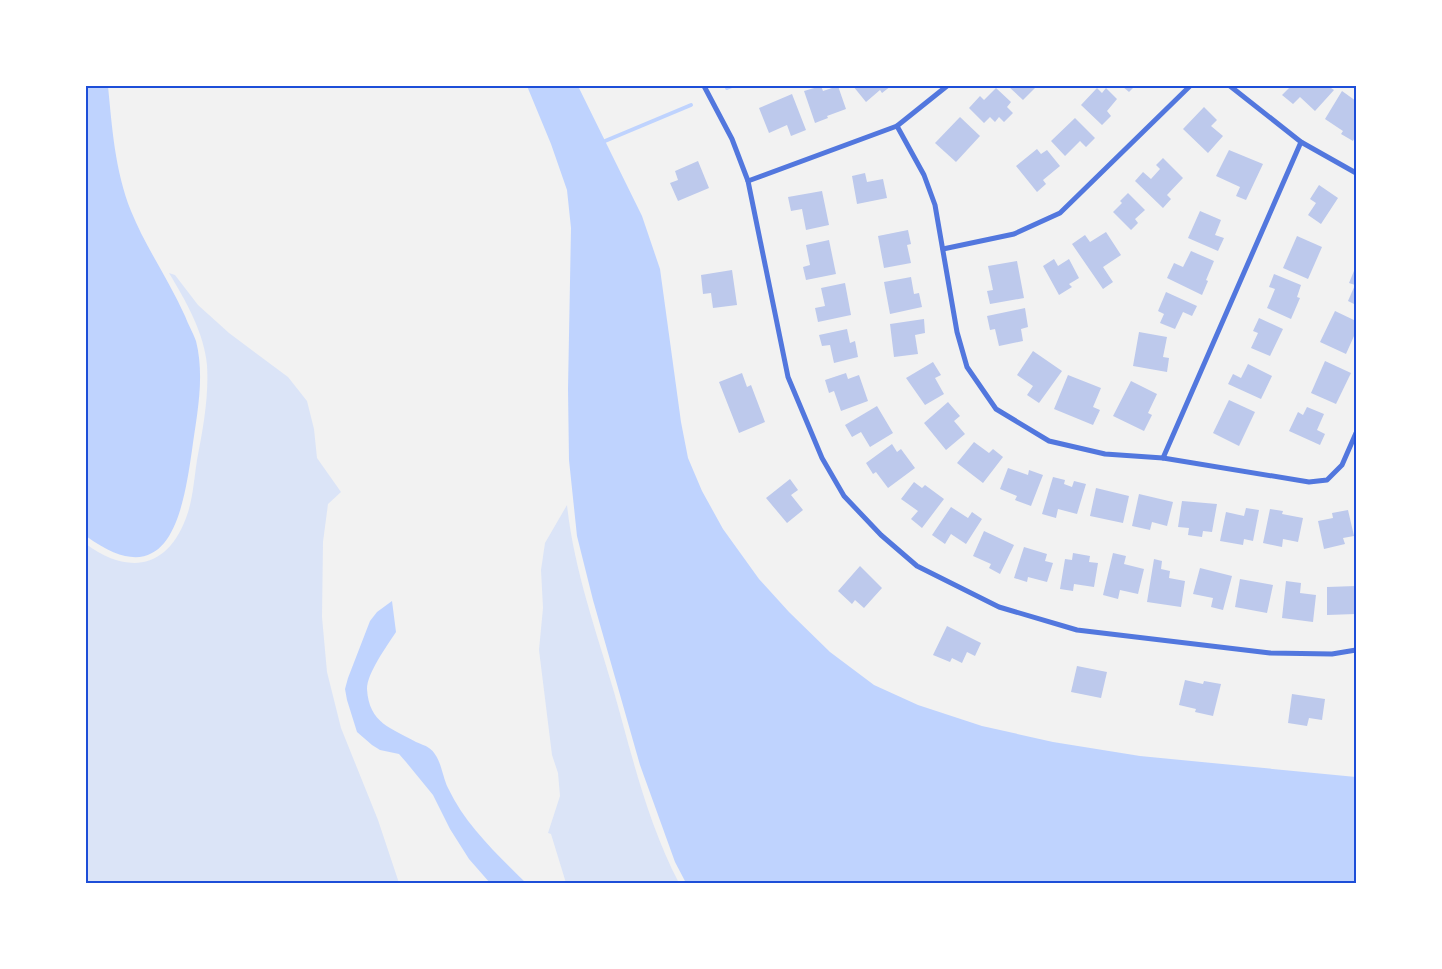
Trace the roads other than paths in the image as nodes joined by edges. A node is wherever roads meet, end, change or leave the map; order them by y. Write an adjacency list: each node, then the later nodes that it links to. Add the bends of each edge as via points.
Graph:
1 (704, 86): 8 (street, via 732,139)
2 (946, 86): 5 (street)
3 (1190, 86): 9 (street, via 1060,213 1014,234)
4 (1230, 86): 6 (street)
5 (897, 126): 8 (street); 9 (street, via 924,175 935,205)
6 (1301, 142): 7 (street); 11 (street)
7 (1356, 173)
8 (748, 181): 12 (street, via 788,377 818,448 844,496 917,566 999,608 1077,630 1270,653 1332,654)
9 (943, 249): 11 (street, via 967,367 996,410 1048,441 1105,454)
10 (1356, 433): 11 (street, via 1342,465 1328,480 1310,482)
11 (1163, 458)
12 (1356, 650)

